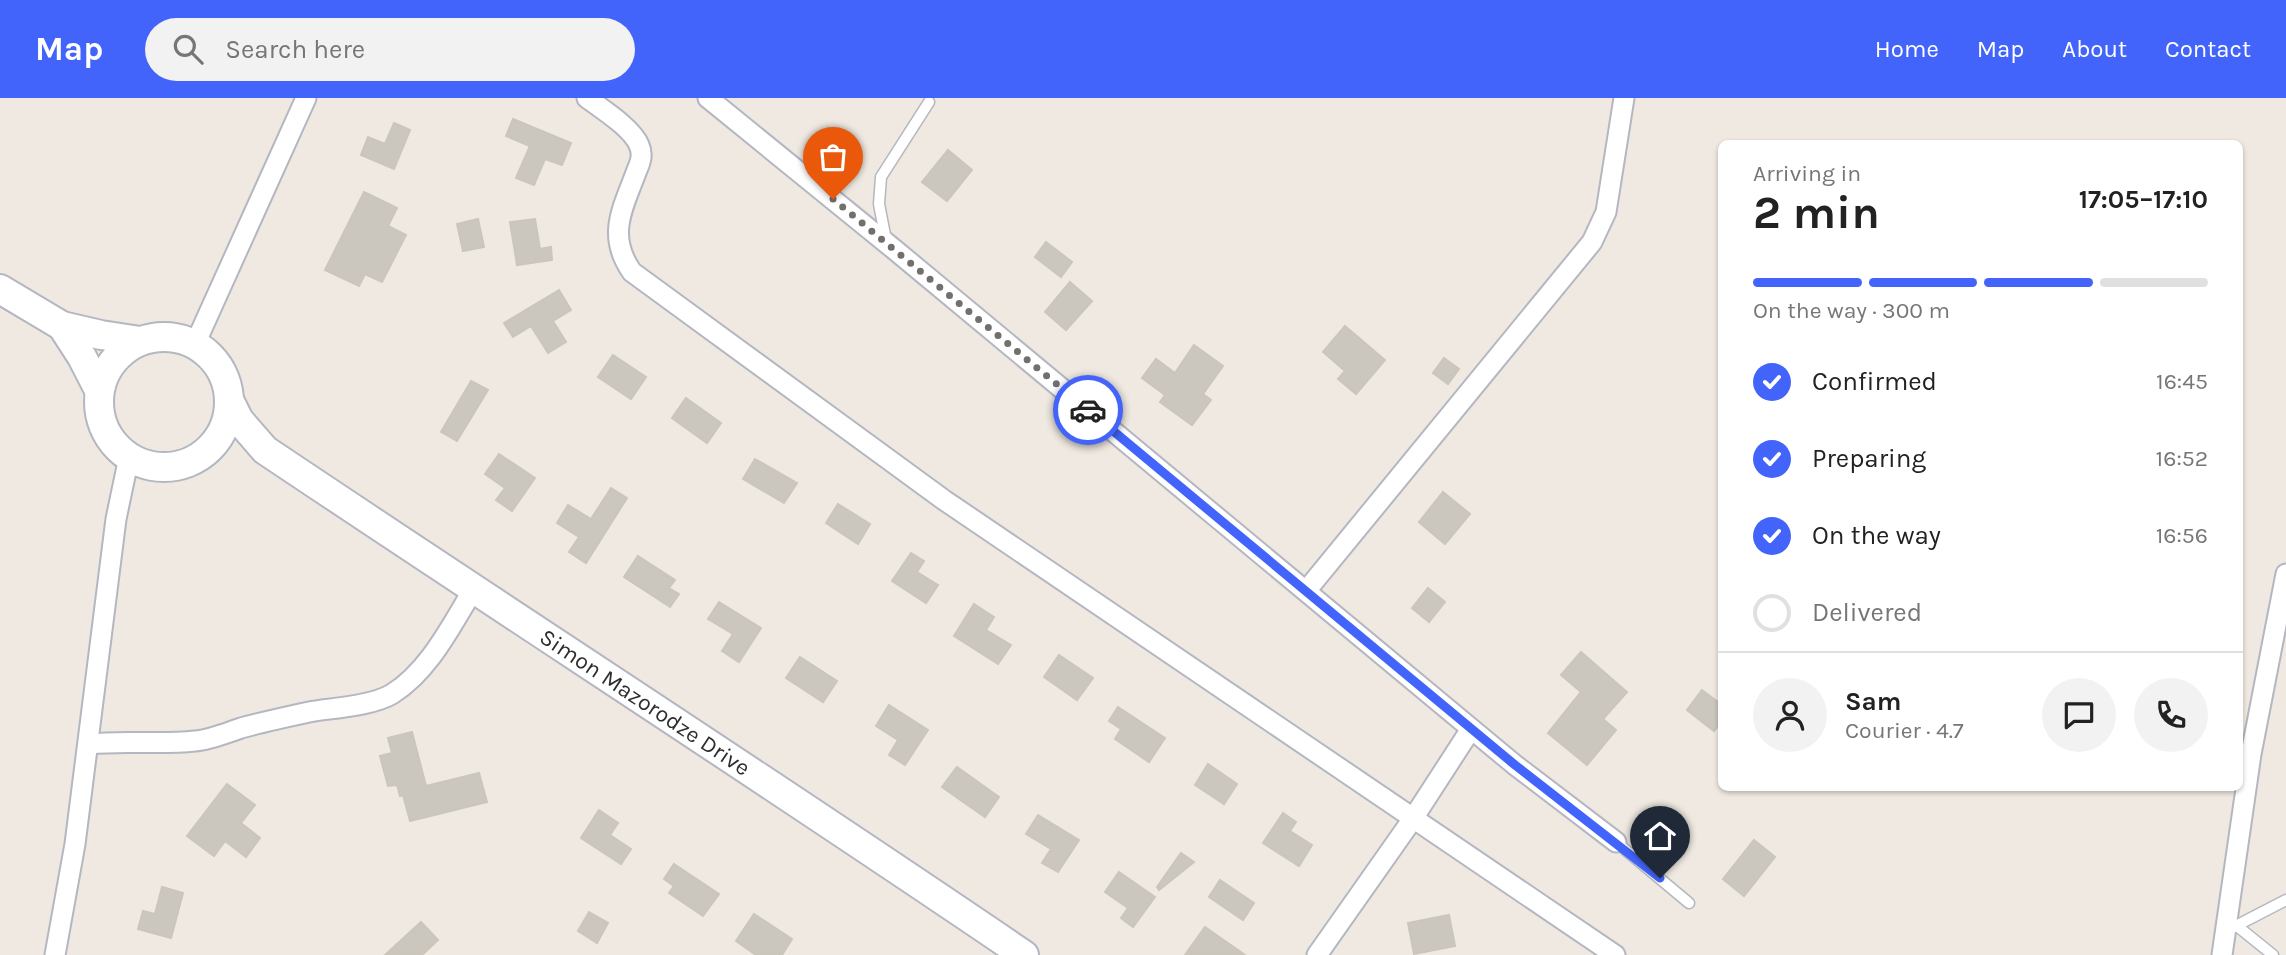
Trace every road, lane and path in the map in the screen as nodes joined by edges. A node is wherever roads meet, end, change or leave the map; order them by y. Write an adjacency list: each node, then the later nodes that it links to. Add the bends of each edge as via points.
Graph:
1 (306, 98): 10 (street)
2 (587, 98): 21 (street, via 632,133 640,146 642,157 619,219 622,259 632,272 944,500)
3 (708, 98): 6 (street)
4 (1624, 98): 18 (street, via 1606,212 1592,242)
5 (929, 102): 6 (lane, via 881,177 879,204 885,235)
6 (895, 250): 18 (street)
7 (0, 289): 8 (street)
8 (62, 326): 9 (street); 11 (street)
9 (140, 341): 10 (street, via 159,337); 11 (street, via 121,352 107,369)
10 (195, 344): 12 (street, Simon Mazorodze Drive, via 220,368)
11 (99, 390): 15 (street, via 104,429)
12 (230, 402): 13 (street, Simon Mazorodze Drive); 14 (street, via 216,441)
13 (265, 450): 14 (street); 17 (street, Simon Mazorodze Drive)
14 (202, 455): 15 (street, via 165,467)
15 (129, 457): 20 (street, via 116,519)
16 (2286, 574): 25 (street, via 2251,754)
17 (473, 590): 20 (street, via 427,660 391,695 198,741); 27 (street, Simon Mazorodze Drive)
18 (1306, 591): 19 (street)
19 (1471, 729): 21 (street); 22 (street)
20 (89, 744): 26 (street)
21 (1412, 820): 28 (street); 29 (street)
22 (1616, 842): 24 (lane)
23 (2286, 900): 25 (lane)
24 (1689, 903)
25 (2232, 929): 30 (street); 31 (lane)
26 (55, 955)
27 (1024, 955)
28 (1317, 955)
29 (1615, 955)
30 (2221, 955)
31 (2273, 955)

